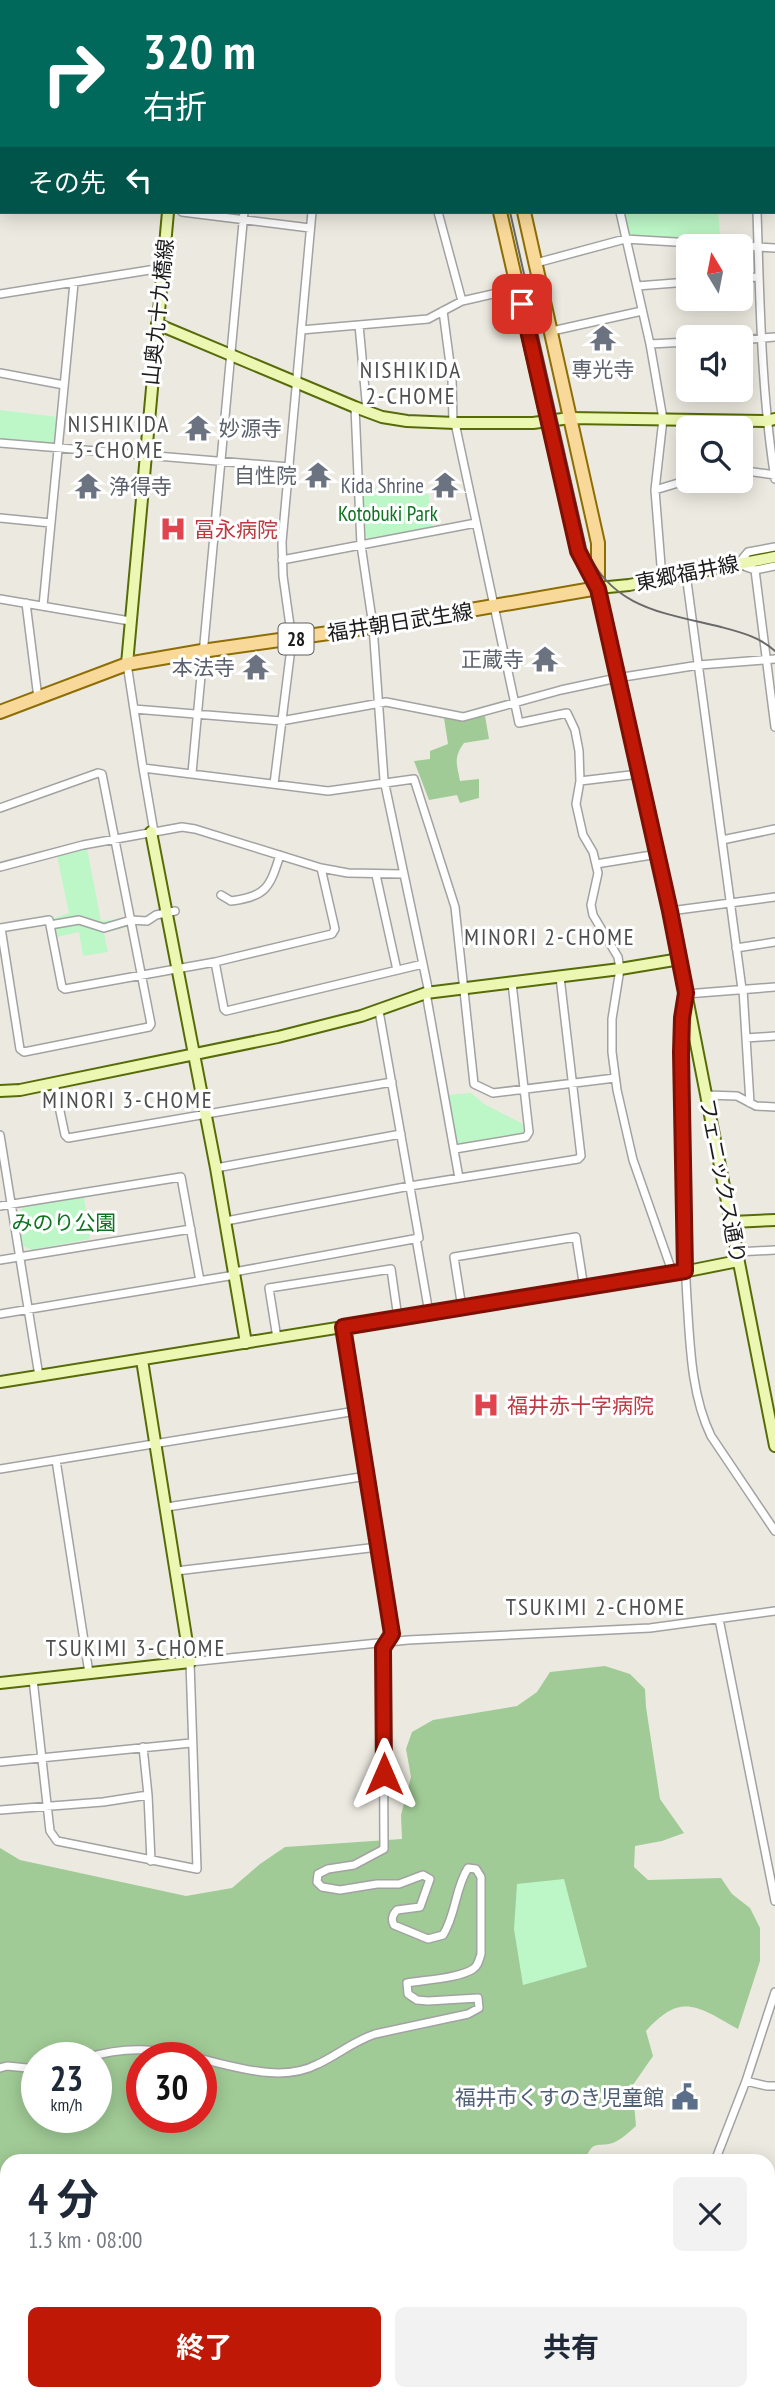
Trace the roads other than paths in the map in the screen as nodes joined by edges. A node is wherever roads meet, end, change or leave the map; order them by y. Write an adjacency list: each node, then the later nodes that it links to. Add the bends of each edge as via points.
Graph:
1 (168, 214): 15 (street, 山奥九十九橋線)
2 (213, 214): 9 (street)
3 (312, 214): 10 (street)
4 (439, 214): 24 (street)
5 (500, 214): 22 (main road, フェニックス通り)
6 (524, 214): 14 (main road, フェニックス通り)
7 (620, 214): 11 (street)
8 (757, 214): 12 (street)
9 (243, 216): 10 (street); 36 (street)
10 (310, 228): 29 (street)
11 (625, 239): 12 (street); 14 (street); 21 (street)
12 (758, 247): 13 (street); 17 (street)
13 (775, 248)
14 (536, 263): 18 (main road, フェニックス通り)
15 (162, 268): 19 (street); 27 (street, 山奥九十九橋線)
16 (753, 277): 17 (street)
17 (759, 277): 33 (street)
18 (541, 282): 22 (street); 30 (main road, フェニックス通り)
19 (74, 283): 23 (street); 39 (street)
20 (676, 283): 21 (street)
21 (636, 286): 26 (street)
22 (518, 289): 24 (street); 45 (main road, フェニックス通り)
23 (0, 294)
24 (462, 301): 25 (street)
25 (443, 311): 28 (street, via 428,319); 46 (street)
26 (642, 311): 30 (street); 35 (street)
27 (157, 324): 36 (street); 49 (street, 山奥九十九橋線)
28 (359, 325): 29 (street); 41 (street)
29 (301, 330): 38 (street)
30 (552, 331): 42 (main road, フェニックス通り)
31 (775, 337): 33 (street)
32 (753, 339): 33 (street)
33 (760, 339): 44 (street)
34 (676, 343): 35 (street)
35 (650, 344): 43 (street)
36 (231, 354): 38 (street); 50 (street)
37 (0, 373): 39 (street)
38 (296, 382): 40 (street); 51 (street)
39 (64, 385): 48 (street)
40 (355, 407): 41 (street); 59 (street)
41 (367, 411): 46 (street, via 407,421)
42 (570, 418): 43 (street); 45 (street); 68 (main road, フェニックス通り, via 598,543)
43 (663, 419): 44 (street); 55 (street)
44 (771, 420): 53 (street)
45 (548, 422): 46 (street); 68 (main road, フェニックス通り, via 578,551)
46 (454, 423): 58 (street)
47 (0, 443): 48 (street)
48 (58, 449): 49 (street); 57 (street)
49 (145, 456): 50 (street); 73 (street, 山奥九十九橋線)
50 (221, 463): 51 (street); 76 (street)
51 (289, 467): 62 (street)
52 (753, 473): 53 (street)
53 (775, 477)
54 (676, 484): 55 (street)
55 (655, 490): 67 (street)
56 (0, 517): 57 (street)
57 (51, 523): 71 (street)
58 (476, 523): 59 (street); 72 (street)
59 (361, 545): 62 (street); 74 (street)
60 (775, 547): 63 (street, via 748,552)
61 (775, 556): 63 (street, 東郷福井線)
62 (282, 559): 75 (street)
63 (738, 564): 65 (street); 66 (street, 東郷福井線)
64 (775, 566): 65 (street)
65 (754, 570): 77 (street)
66 (686, 574): 67 (street, 東郷福井線); 79 (street)
67 (662, 578): 68 (street, 東郷福井線)
68 (598, 589): 72 (main road, 福井朝日武生線 / 28); 80 (street, フェニックス通り)
69 (0, 599): 70 (street)
70 (26, 603): 71 (street); 81 (street)
71 (43, 606): 73 (street)
72 (494, 607): 74 (main road, 福井朝日武生線 / 28); 83 (street)
73 (130, 621): 78 (street, 山奥九十九橋線)
74 (373, 626): 75 (main road, 福井朝日武生線 / 28); 82 (street)
75 (292, 639): 76 (main road, 福井朝日武生線 / 28); 87 (street)
76 (202, 651): 78 (main road, 福井朝日武生線 / 28); 86 (street)
77 (771, 660): 79 (street); 88 (street)
78 (127, 664): 81 (main road, 福井朝日武生線 / 28); 84 (street)
79 (699, 665): 80 (street); 99 (street)
80 (617, 678): 83 (street); 91 (street, フェニックス通り)
81 (38, 698): 85 (main road, 福井朝日武生線 / 28)
82 (379, 702): 83 (street, via 463,717); 87 (street); 94 (street)
83 (514, 704): 92 (street, via 519,723 567,713 575,730)
84 (134, 709): 86 (street); 89 (street)
85 (0, 712)
86 (197, 714): 87 (street); 90 (street)
87 (281, 721): 93 (street)
88 (775, 727)
89 (143, 768): 90 (street); 97 (street)
90 (192, 773): 93 (street)
91 (639, 774): 92 (street); 101 (street, フェニックス通り)
92 (580, 781): 102 (street, via 576,804)
93 (274, 783): 94 (street, via 328,791)
94 (385, 785): 105 (street); 127 (street, via 414,779 451,892)
95 (0, 808): 98 (street, via 98,773 104,778)
96 (775, 829): 99 (street)
97 (153, 832): 98 (street); 100 (street, via 195,829); 111 (street)
98 (116, 839): 103 (street); 112 (street)
99 (722, 840): 109 (street)
100 (280, 855): 104 (street); 107 (street, via 264,891 231,901)
101 (657, 855): 102 (street); 110 (street, フェニックス通り)
102 (596, 864): 122 (street, via 593,915 618,957)
103 (0, 867)
104 (321, 867): 106 (street); 118 (street, via 335,929 332,934)
105 (403, 874): 106 (street); 119 (street)
106 (376, 875): 121 (street)
107 (221, 895)
108 (775, 897): 109 (street)
109 (730, 902): 110 (street); 116 (street)
110 (670, 911): 117 (street, フェニックス通り)
111 (171, 912): 112 (street, via 147,921); 120 (street)
112 (131, 920): 113 (street, via 104,928 79,920); 123 (street)
113 (50, 925): 114 (street, via 49,920); 123 (street, via 65,989)
114 (0, 928): 123 (street, via 24,1052 149,1027)
115 (775, 942): 116 (street)
116 (736, 948): 128 (street)
117 (680, 959): 122 (street); 130 (street, フェニックス通り)
118 (215, 962): 120 (street); 121 (street, via 226,1011)
119 (423, 964): 121 (street); 129 (street)
120 (178, 968): 123 (street); 134 (street)
121 (397, 970)
122 (620, 970): 124 (street); 135 (street, via 612,1019)
123 (142, 975)
124 (560, 977): 125 (street); 138 (street)
125 (512, 983): 127 (street); 139 (street)
126 (775, 987): 128 (street)
127 (464, 988): 129 (street); 139 (street, via 474,1084 493,1093)
128 (742, 989): 130 (street); 133 (street)
129 (427, 993): 131 (street); 147 (street)
130 (686, 993): 141 (street, フェニックス通り); 163 (street, via 681,1040)
131 (379, 1011): 134 (street); 136 (street)
132 (775, 1037): 133 (street)
133 (746, 1038): 142 (street)
134 (195, 1055): 137 (street); 144 (street)
135 (615, 1078): 138 (street); 165 (street, via 633,1160)
136 (392, 1082): 144 (street); 145 (street)
137 (54, 1083): 140 (street); 144 (street, via 68,1138)
138 (572, 1083): 139 (street); 150 (street, via 581,1156)
139 (524, 1089): 147 (street, via 526,1137)
140 (0, 1091)
141 (706, 1095): 142 (street, via 737,1096); 156 (street, フェニックス通り)
142 (750, 1103): 143 (street)
143 (775, 1107)
144 (206, 1115): 149 (street)
145 (401, 1134): 149 (street); 151 (street)
146 (0, 1135): 148 (street)
147 (455, 1149): 150 (street)
148 (2, 1151): 152 (street)
149 (216, 1168): 155 (street)
150 (459, 1178): 151 (street)
151 (410, 1186): 155 (street); 158 (street)
152 (12, 1204): 153 (street); 157 (street, via 181,1177); 161 (street)
153 (0, 1206)
154 (775, 1220): 156 (street)
155 (226, 1221): 164 (street)
156 (732, 1222): 160 (street, フェニックス通り)
157 (191, 1229): 161 (street); 166 (street)
158 (416, 1238): 164 (street); 170 (street)
159 (775, 1250): 160 (street)
160 (738, 1256): 163 (street); 181 (street, フェニックス通り)
161 (20, 1257): 162 (street); 169 (street)
162 (0, 1260)
163 (685, 1271): 165 (street); 186 (street, via 703,1420)
164 (234, 1274): 166 (street); 175 (street)
165 (673, 1274): 167 (street)
166 (200, 1281): 169 (street)
167 (584, 1288): 168 (street); 168 (street, via 576,1237 454,1258)
168 (462, 1308): 170 (street)
169 (29, 1310): 171 (street); 177 (street)
170 (429, 1313): 172 (street)
171 (0, 1314)
172 (398, 1318): 173 (street); 174 (street, via 391,1269 269,1288)
173 (343, 1327): 174 (street); 179 (street)
174 (277, 1338): 175 (street)
175 (246, 1343): 176 (street)
176 (142, 1360): 177 (street); 180 (street)
177 (39, 1376): 178 (street)
178 (0, 1382)
179 (356, 1411): 180 (street); 184 (street)
180 (157, 1444): 182 (street); 185 (street)
181 (775, 1446)
182 (56, 1460): 183 (street); 193 (street)
183 (0, 1469)
184 (367, 1476): 185 (street); 187 (street)
185 (167, 1507): 188 (street)
186 (775, 1531)
187 (378, 1547): 188 (street); 191 (street, via 392,1634)
188 (176, 1571): 192 (street)
189 (775, 1611): 190 (street)
190 (719, 1619): 191 (street, via 650,1628); 204 (street)
191 (388, 1642): 192 (street); 207 (street, via 383,1648 384,1849 354,1865 328,1869 318,1874 317,1882 340,1890 399,1884 423,1875 430,1879 420,1907 397,1910 392,1920 428,1939 443,1935 463,1877 468,1868 476,1870 481,1877 479,1961 463,1973 407,1983 408,1994 417,2000 478,1998 479,2008 375,2034 319,2064 282,2074)
192 (190, 1661): 193 (street); 196 (street)
193 (89, 1673): 194 (street)
194 (33, 1679): 195 (street); 198 (street)
195 (0, 1683)
196 (191, 1743): 197 (street); 203 (street, via 197,1869)
197 (143, 1747): 198 (street); 200 (street)
198 (42, 1758): 199 (street); 201 (street)
199 (0, 1762)
200 (148, 1795): 201 (street); 203 (street)
201 (47, 1805): 202 (street); 203 (street, via 57,1841)
202 (0, 1810)
203 (151, 1861)
204 (775, 1901)
205 (775, 1992): 209 (street)
206 (0, 2058): 208 (street)
207 (217, 2061)
208 (4, 2067)
209 (746, 2081): 210 (street); 211 (street)
210 (775, 2086)
211 (718, 2154)

